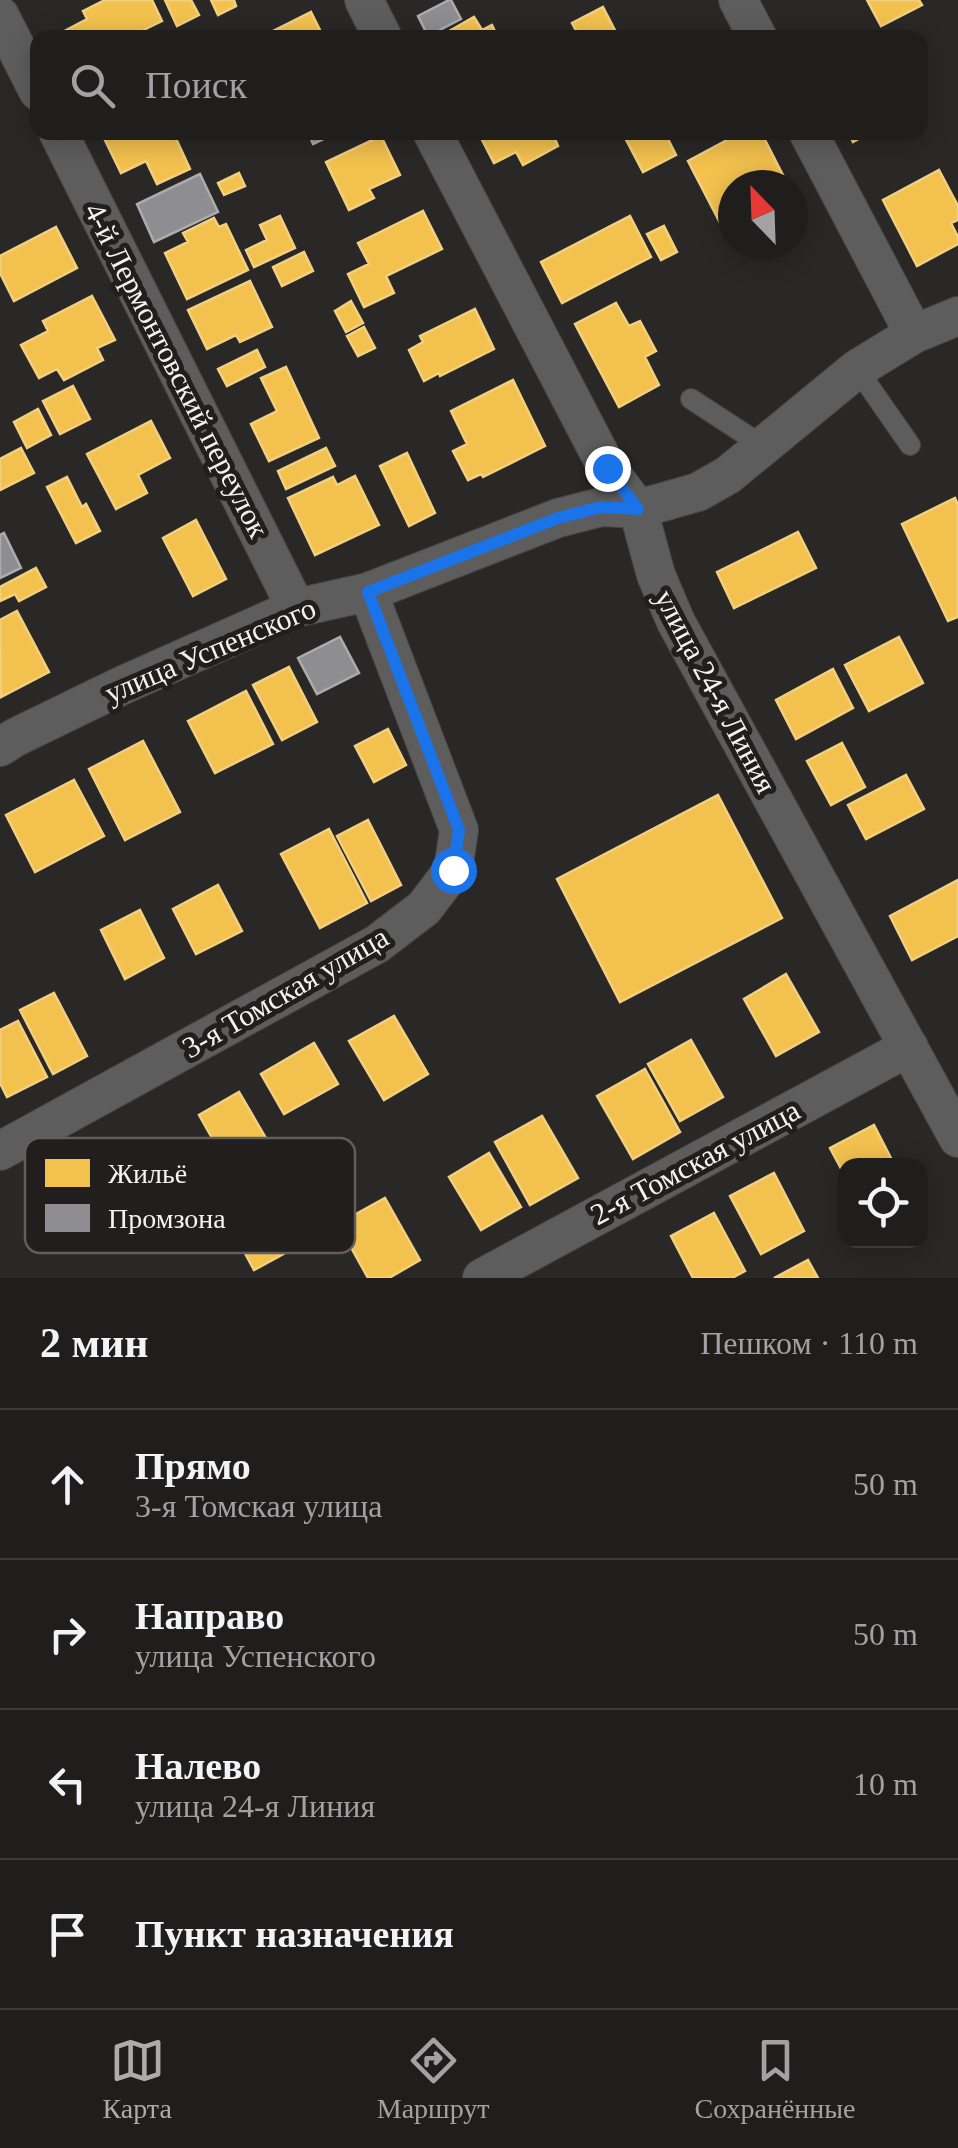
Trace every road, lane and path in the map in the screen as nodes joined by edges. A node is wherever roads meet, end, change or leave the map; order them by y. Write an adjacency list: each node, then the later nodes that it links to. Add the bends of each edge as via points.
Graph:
1 (364, 0): 4 (street)
2 (738, 0): 5 (street)
3 (0, 16): 6 (street)
4 (379, 30)
5 (754, 30)
6 (30, 76)
7 (62, 140): 18 (street, 4-й Лермонтовский переулок)
8 (436, 140): 16 (street, улица 24-я Линия, via 607,468)
9 (812, 140): 11 (street)
10 (958, 316): 11 (street, улица Успенского)
11 (914, 334): 12 (street, улица Успенского)
12 (857, 369): 14 (street, улица Успенского); 15 (lane)
13 (691, 399): 14 (lane)
14 (763, 446): 16 (street, улица Успенского, via 698,492)
15 (910, 446)
16 (638, 509): 17 (street, улица Успенского, via 601,507 558,518); 20 (street, улица 24-я Линия, via 676,622)
17 (368, 592): 18 (street, улица Успенского); 22 (street, 3-я Томская улица, via 459,830 453,870 424,908 377,944)
18 (296, 608): 19 (street, улица Успенского)
19 (0, 747)
20 (910, 1047): 21 (street, улица 24-я Линия); 23 (street, 2-я Томская улица)
21 (958, 1138)
22 (0, 1151)
23 (482, 1278)

